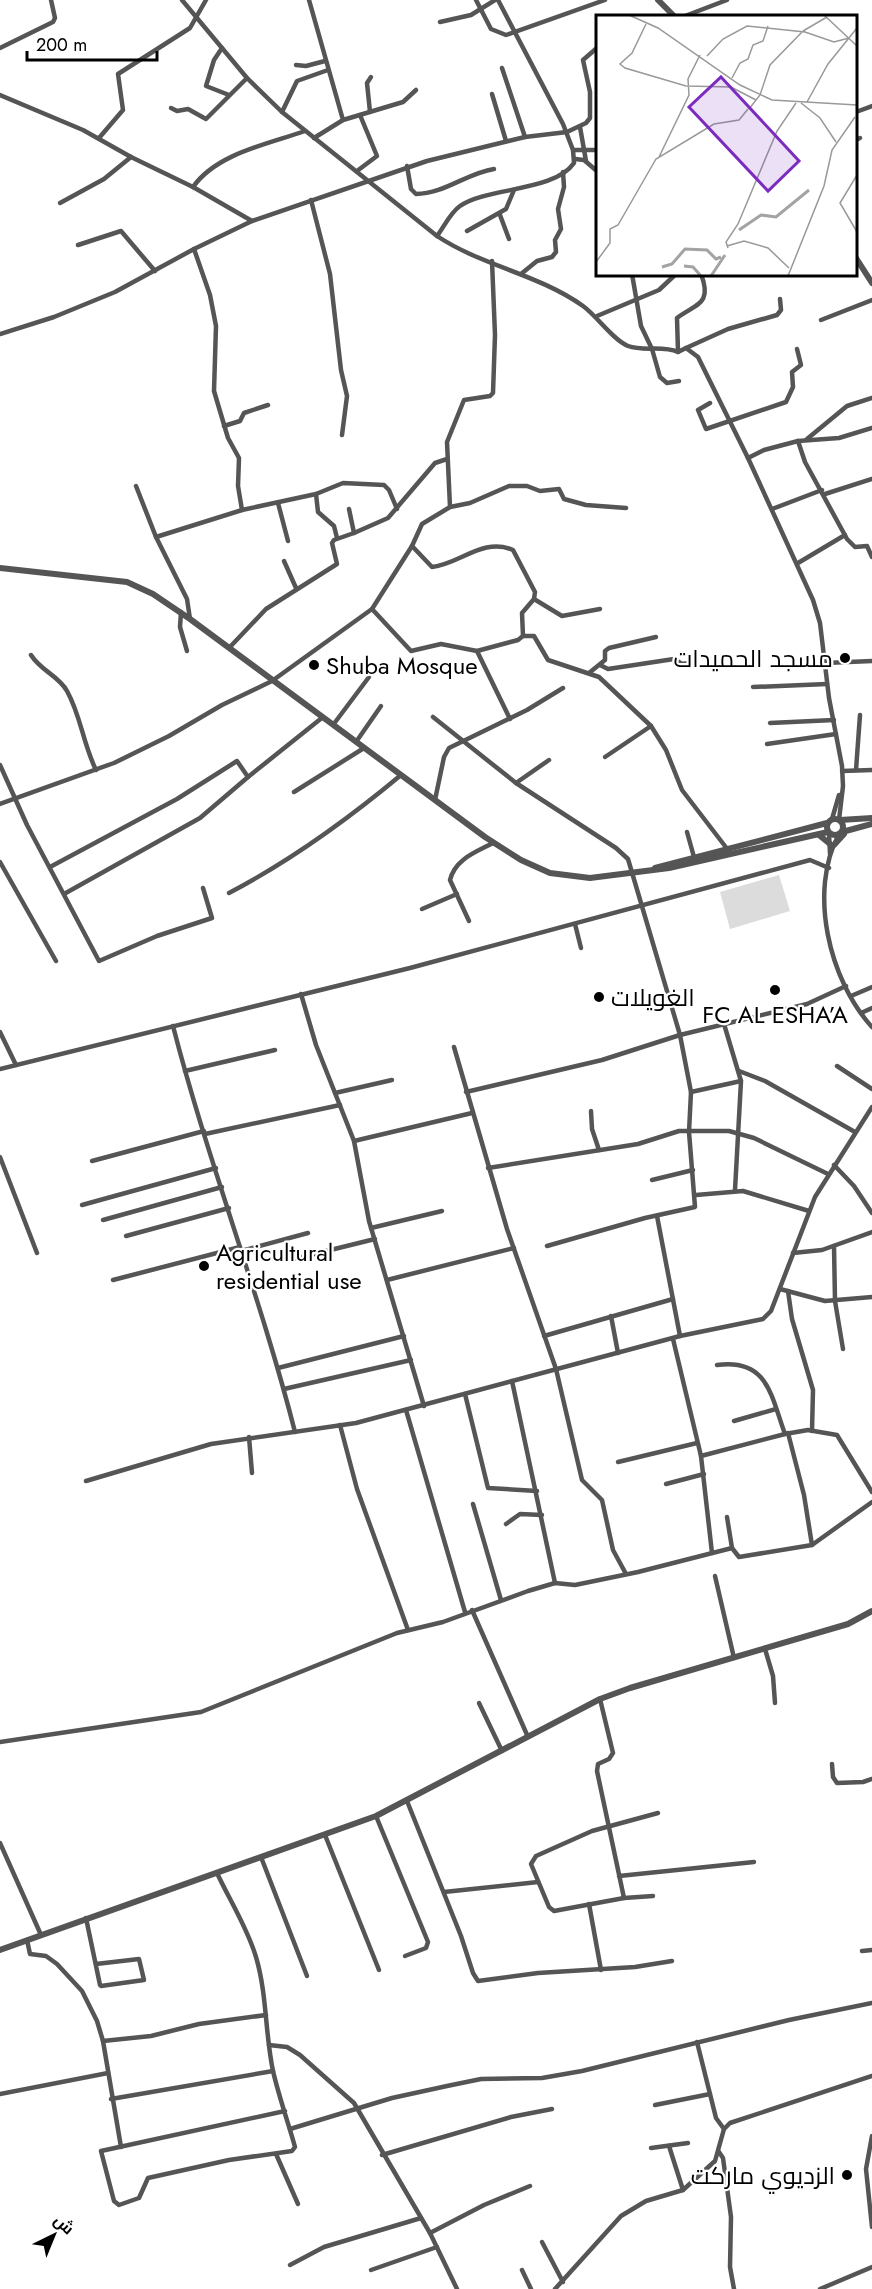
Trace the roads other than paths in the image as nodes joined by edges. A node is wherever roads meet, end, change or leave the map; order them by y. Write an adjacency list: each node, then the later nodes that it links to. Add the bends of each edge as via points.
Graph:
1 (51, 0): 16 (street, via 53,22)
2 (182, 0): 13 (street)
3 (206, 0): 13 (street)
4 (309, 0): 19 (street)
5 (476, 0): 10 (street)
6 (496, 0): 10 (street); 15 (street)
7 (605, 0): 15 (street)
8 (658, 0): 11 (street)
9 (727, 0): 12 (street)
10 (480, 11): 14 (street); 15 (street, via 495,33)
11 (673, 15)
12 (688, 15)
13 (196, 16): 17 (street); 40 (street, via 190,28 118,74 123,110)
14 (440, 22)
15 (516, 33): 38 (street)
16 (0, 48)
17 (222, 48): 24 (street); 28 (street, via 206,86)
18 (596, 48): 36 (street, via 583,60 590,92 590,118)
19 (325, 61): 20 (street); 22 (street)
20 (296, 65)
21 (502, 68): 39 (street)
22 (328, 70): 32 (street, via 297,81); 35 (street)
23 (371, 77): 33 (street, via 367,83)
24 (247, 78): 28 (street); 32 (street)
25 (416, 90): 33 (street, via 403,102)
26 (492, 94): 42 (street)
27 (0, 95): 40 (street)
28 (230, 95): 30 (street, via 206,119 188,109)
29 (872, 106): 31 (street)
30 (171, 108)
31 (857, 111)
32 (282, 112): 37 (street)
33 (370, 112): 34 (street)
34 (360, 115): 35 (street); 51 (street, via 377,156)
35 (343, 120): 41 (street)
36 (580, 127): 38 (street); 45 (street)
37 (305, 131): 41 (street); 55 (street, via 231,158)
38 (567, 132): 39 (street); 43 (street)
39 (525, 137): 42 (street)
40 (99, 138): 46 (street)
41 (314, 138): 51 (street)
42 (506, 141): 49 (street)
43 (573, 150): 45 (street); 47 (street)
44 (596, 150): 45 (street)
45 (586, 151): 48 (street)
46 (130, 157): 55 (street); 58 (street, via 104,179)
47 (575, 159): 48 (street); 53 (street, via 572,167)
48 (586, 161): 52 (street)
49 (407, 166): 50 (street, via 412,192 421,194); 54 (street)
50 (494, 169)
51 (357, 171): 54 (street)
52 (596, 171)
53 (563, 172): 56 (street); 69 (street, via 556,252)
54 (368, 179): 57 (street); 62 (street)
55 (193, 187): 60 (street)
56 (514, 190): 59 (street, via 512,201); 62 (street, via 461,205)
57 (311, 200): 60 (street); 91 (street, via 330,274 340,370 347,396)
58 (60, 203)
59 (500, 215): 61 (street); 63 (street)
60 (252, 221): 65 (street)
61 (467, 231)
62 (437, 236): 66 (street)
63 (509, 239)
64 (78, 244): 68 (street, via 121,231)
65 (194, 249): 68 (street); 89 (street, via 208,286 216,326 214,391)
66 (492, 261): 69 (street); 95 (street, via 493,393 464,400 448,436)
67 (857, 261): 73 (street)
68 (155, 271): 79 (street, via 54,317)
69 (521, 274): 77 (street, via 554,287)
70 (632, 276): 74 (street)
71 (674, 276): 74 (street, via 659,290)
72 (702, 276): 83 (street, via 704,298 677,318)
73 (872, 283)
74 (636, 297): 77 (street); 81 (street, via 641,326)
75 (780, 299): 80 (street, via 781,310 777,315 728,328)
76 (872, 300): 78 (street)
77 (597, 316): 81 (street, via 626,345)
78 (821, 320)
79 (0, 334)
80 (686, 348): 83 (street); 88 (street, via 702,363)
81 (652, 349): 83 (street, via 670,348); 84 (street, via 662,380)
82 (798, 349): 88 (street, via 802,362 792,372 789,399)
83 (678, 352)
84 (680, 381)
85 (872, 398): 92 (street, via 847,406)
86 (710, 403): 88 (street, via 698,410 705,428)
87 (268, 405): 89 (street, via 246,412 240,421)
88 (730, 421): 94 (street)
89 (224, 426): 106 (street, via 239,458)
90 (872, 428): 92 (street, via 839,438)
91 (342, 435)
92 (807, 440): 93 (street)
93 (798, 441): 94 (street); 98 (street)
94 (748, 458): 105 (street)
95 (447, 459): 101 (street); 104 (street, via 435,464)
96 (872, 479): 98 (street)
97 (136, 486): 109 (street)
98 (823, 492): 105 (street); 108 (street)
99 (316, 494): 100 (street); 104 (street, via 339,484 384,485); 110 (street, via 318,512 334,526)
100 (278, 502): 106 (street); 111 (street)
101 (450, 507): 103 (street, via 518,485 540,491 559,489 564,499 586,505); 112 (street, via 425,520)
102 (349, 508): 107 (street)
103 (626, 508)
104 (397, 509): 107 (street, via 388,518)
105 (772, 509): 115 (street)
106 (242, 510): 109 (street)
107 (354, 533): 110 (street)
108 (845, 535): 113 (street, via 855,547 867,546); 115 (street)
109 (156, 537): 122 (street, via 187,600)
110 (337, 538): 117 (street, via 332,543 337,564)
111 (288, 541)
112 (412, 546): 118 (street, via 432,567 481,548 509,548 531,581); 119 (street)
113 (872, 557)
114 (284, 561): 117 (street)
115 (798, 564): 131 (street, via 817,612)
116 (0, 568): 121 (street, via 127,582)
117 (296, 588): 125 (street, via 256,617)
118 (534, 598): 120 (street, via 562,616); 123 (street, via 522,613)
119 (372, 609): 127 (street, via 411,651 441,644); 135 (street)
120 (600, 609)
121 (182, 612): 122 (street); 126 (street, via 180,627)
122 (190, 619): 125 (street)
123 (523, 636): 127 (street); 133 (street, via 537,636 551,662)
124 (656, 637): 132 (street, via 609,648)
125 (229, 648): 135 (street)
126 (188, 651)
127 (477, 651): 143 (street)
128 (31, 655): 156 (street, via 38,666 65,688)
129 (872, 661): 131 (street)
130 (696, 662): 132 (street, via 682,664 674,658 608,669)
131 (825, 663): 136 (street)
132 (600, 665): 133 (street)
133 (589, 673): 147 (street, via 599,677)
134 (369, 677): 146 (street)
135 (272, 681): 141 (street); 156 (street, via 149,747)
136 (827, 684): 137 (street); 144 (street)
137 (753, 687)
138 (563, 688): 143 (street)
139 (381, 706): 150 (street)
140 (860, 715): 157 (street)
141 (323, 717): 146 (street); 161 (street)
142 (433, 717): 149 (street)
143 (510, 719): 149 (street)
144 (834, 720): 145 (street); 148 (street)
145 (770, 723)
146 (333, 725): 150 (street)
147 (651, 726): 153 (street); 178 (street, via 682,790)
148 (836, 734): 151 (street); 159 (street)
149 (461, 741): 163 (street); 166 (street, via 445,753)
150 (356, 742): 152 (street)
151 (767, 744)
152 (364, 748): 160 (street); 164 (street)
153 (605, 757)
154 (549, 760): 163 (street)
155 (0, 765): 165 (street)
156 (96, 770): 165 (street)
157 (856, 770): 158 (street); 159 (street)
158 (872, 770)
159 (842, 771): 162 (street)
160 (401, 775): 166 (street); 186 (street, via 321,838)
161 (248, 777): 182 (street, via 237,760 177,799); 187 (street, via 200,818)
162 (843, 780): 169 (street); 169 (street)
163 (516, 783): 184 (street, via 621,852)
164 (294, 792)
165 (15, 799): 167 (street); 182 (street)
166 (435, 800): 176 (street)
167 (0, 804)
168 (872, 818): 169 (street)
169 (835, 819): 173 (street); 174 (street, via 843,826); 178 (street)
170 (872, 824): 171 (street)
171 (850, 828): 174 (street); 177 (street)
172 (687, 832): 179 (street)
173 (829, 833): 174 (street); 175 (street); 177 (street)
174 (840, 833): 177 (street)
175 (818, 835): 177 (street); 183 (street, via 692,864)
176 (493, 843): 184 (street, via 529,864 562,876 590,878); 188 (street, via 459,863 450,880)
177 (832, 844): 181 (street)
178 (728, 850): 179 (street)
179 (694, 857): 183 (street)
180 (0, 862): 194 (street)
181 (829, 865): 189 (street, via 810,860); 195 (street, via 824,908 826,931)
182 (50, 867): 187 (street)
183 (651, 869): 184 (street)
184 (633, 872): 189 (street)
185 (203, 888): 187 (street, via 212,918 100,961)
186 (229, 893)
187 (64, 894)
188 (457, 894): 190 (street); 191 (street)
189 (641, 903): 192 (street); 205 (street)
190 (422, 909)
191 (470, 921)
192 (575, 924): 193 (street); 197 (street)
193 (580, 948)
194 (56, 961)
195 (846, 986): 198 (street); 201 (street, via 814,1002)
196 (872, 987): 198 (street)
197 (301, 994): 202 (street); 218 (street)
198 (851, 996): 200 (street)
199 (872, 1008): 200 (street)
200 (861, 1013): 203 (street)
201 (724, 1024): 205 (street); 212 (street)
202 (173, 1026): 208 (street); 211 (street)
203 (872, 1027)
204 (0, 1032): 208 (street)
205 (680, 1035): 216 (street, via 602,1060); 217 (street)
206 (454, 1047): 216 (street)
207 (275, 1050): 211 (street)
208 (16, 1065): 210 (street)
209 (837, 1066): 215 (street)
210 (0, 1069)
211 (185, 1071): 223 (street)
212 (740, 1071): 214 (street); 226 (street)
213 (392, 1080): 218 (street)
214 (741, 1081): 217 (street); 225 (street)
215 (872, 1089)
216 (466, 1092): 222 (street)
217 (691, 1092): 224 (street)
218 (335, 1093): 219 (street)
219 (340, 1105): 223 (street); 227 (street)
220 (872, 1107): 226 (street)
221 (591, 1111): 228 (street)
222 (472, 1113): 227 (street); 233 (street)
223 (204, 1132): 230 (street); 232 (street)
224 (689, 1132): 225 (street); 228 (street); 234 (street)
225 (740, 1132): 235 (street); 238 (street)
226 (855, 1132): 231 (street)
227 (354, 1142): 249 (street)
228 (599, 1150): 233 (street)
229 (0, 1158): 258 (street)
230 (92, 1161)
231 (834, 1165): 235 (street); 241 (street)
232 (216, 1168): 237 (street); 242 (street)
233 (488, 1168): 256 (street)
234 (693, 1170): 236 (street); 239 (street)
235 (828, 1174): 245 (street)
236 (652, 1180)
237 (222, 1187): 243 (street); 248 (street)
238 (735, 1190): 239 (street); 245 (street)
239 (696, 1195): 247 (street, via 697,1205 693,1209)
240 (872, 1197): 241 (street)
241 (866, 1203): 246 (street)
242 (82, 1205)
243 (229, 1208): 252 (street); 257 (street)
244 (442, 1211): 249 (street)
245 (809, 1211): 259 (street)
246 (872, 1212)
247 (657, 1216): 254 (street); 266 (street)
248 (103, 1220)
249 (371, 1228): 253 (street)
250 (872, 1232): 255 (street)
251 (308, 1233): 257 (street)
252 (126, 1236)
253 (375, 1239): 260 (street); 262 (street)
254 (546, 1246)
255 (834, 1246): 259 (street); 267 (street)
256 (514, 1248): 262 (street); 270 (street)
257 (241, 1249): 261 (street); 277 (street)
258 (37, 1253)
259 (793, 1253): 263 (street)
260 (294, 1259)
261 (112, 1280)
262 (387, 1280): 269 (street)
263 (780, 1288): 264 (street); 271 (street, via 770,1314 763,1319)
264 (788, 1291): 267 (street, via 820,1301); 287 (street, via 813,1390)
265 (872, 1296): 267 (street)
266 (673, 1299): 268 (street); 271 (street)
267 (835, 1301): 273 (street)
268 (611, 1316): 270 (street); 274 (street)
269 (404, 1336): 275 (street); 277 (street)
270 (544, 1336): 278 (street)
271 (680, 1336): 272 (street)
272 (673, 1339): 274 (street); 291 (street)
273 (843, 1349)
274 (618, 1353): 278 (street)
275 (411, 1360): 280 (street); 282 (street)
276 (717, 1365): 283 (street, via 739,1363 753,1370 767,1385)
277 (278, 1368): 280 (street)
278 (556, 1369): 279 (street); 308 (street, via 582,1480 602,1500 613,1550)
279 (512, 1381): 281 (street); 298 (street)
280 (284, 1389): 288 (street)
281 (465, 1394): 282 (street); 298 (street, via 488,1488)
282 (424, 1406): 284 (street)
283 (776, 1409): 285 (street); 289 (street)
284 (406, 1410): 286 (street); 314 (street)
285 (734, 1421)
286 (339, 1425): 288 (street); 315 (street, via 357,1489)
287 (812, 1431): 289 (street); 299 (street, via 837,1435)
288 (295, 1432): 290 (street)
289 (787, 1434): 292 (street); 305 (street, via 804,1495)
290 (249, 1437): 294 (street); 296 (street, via 177,1452)
291 (697, 1443): 292 (street); 293 (street)
292 (701, 1456): 295 (street)
293 (618, 1462)
294 (252, 1473)
295 (704, 1474): 297 (street); 307 (street)
296 (86, 1481)
297 (666, 1484)
298 (537, 1491): 302 (street)
299 (872, 1492)
300 (872, 1502): 305 (street)
301 (473, 1504): 311 (street)
302 (542, 1515): 304 (street, via 520,1515); 310 (street)
303 (727, 1516): 306 (street)
304 (506, 1524)
305 (812, 1545): 306 (street, via 739,1557)
306 (732, 1548): 307 (street)
307 (712, 1553): 308 (street)
308 (626, 1574): 310 (street, via 574,1585)
309 (715, 1576): 317 (street)
310 (555, 1583): 311 (street)
311 (501, 1600): 312 (street)
312 (472, 1610): 314 (street); 321 (street)
313 (872, 1611): 316 (street, via 848,1624)
314 (465, 1612): 315 (street)
315 (408, 1630): 322 (street, via 201,1712)
316 (765, 1649): 317 (street); 320 (street)
317 (734, 1658): 318 (street)
318 (600, 1699): 321 (street); 329 (street, via 613,1753 598,1764 597,1771)
319 (479, 1703): 323 (street)
320 (775, 1703)
321 (528, 1737): 323 (street)
322 (0, 1742)
323 (502, 1751): 326 (street)
324 (832, 1764): 325 (street, via 837,1783)
325 (872, 1779)
326 (407, 1801): 328 (street); 337 (street)
327 (658, 1813): 329 (street)
328 (376, 1816): 330 (street); 347 (street, via 428,1941 426,1948)
329 (609, 1826): 335 (street); 336 (street, via 531,1860)
330 (325, 1835): 332 (street); 350 (street)
331 (0, 1843): 342 (street)
332 (261, 1857): 334 (street); 352 (street)
333 (754, 1863): 335 (street)
334 (217, 1873): 341 (street); 354 (street, via 254,1950)
335 (619, 1876): 339 (street)
336 (538, 1882): 337 (street); 340 (street, via 554,1911)
337 (444, 1892): 351 (street, via 478,1981)
338 (653, 1896): 339 (street)
339 (624, 1898): 340 (street)
340 (589, 1904): 351 (street)
341 (87, 1918): 342 (street); 349 (street)
342 (41, 1935): 343 (street)
343 (27, 1940): 344 (street); 355 (street, via 30,1954 54,1961 82,1991 98,2021)
344 (0, 1950)
345 (872, 1950): 346 (street)
346 (862, 1951)
347 (405, 1956)
348 (672, 1961): 351 (street)
349 (96, 1964): 349 (street, via 102,1987 144,1980 140,1959)
350 (379, 1970)
351 (601, 1970)
352 (307, 1976)
353 (872, 2003): 356 (street)
354 (266, 2015): 355 (street); 357 (street)
355 (103, 2041): 359 (street)
356 (697, 2042): 362 (street); 365 (street, via 582,2071 542,2078 481,2079)
357 (269, 2045): 358 (street); 365 (street, via 281,2045 300,2055)
358 (273, 2071): 363 (street); 367 (street)
359 (108, 2073): 361 (street); 363 (street)
360 (872, 2076): 369 (street, via 730,2123)
361 (0, 2094)
362 (710, 2094): 364 (street); 369 (street, via 716,2118)
363 (111, 2099): 373 (street)
364 (655, 2105)
365 (358, 2109): 368 (street); 377 (street)
366 (552, 2109): 377 (street)
367 (285, 2111): 368 (street); 373 (street)
368 (290, 2129): 376 (street, via 294,2150)
369 (724, 2129): 375 (street)
370 (872, 2136): 378 (street)
371 (688, 2143): 372 (street)
372 (669, 2146): 374 (street); 380 (street)
373 (120, 2147): 376 (street, via 100,2151 105,2176 119,2205 139,2198 148,2178)
374 (651, 2148)
375 (719, 2152): 380 (street, via 715,2161); 395 (street, via 731,2217 730,2267)
376 (276, 2154): 381 (street)
377 (382, 2155): 382 (street)
378 (869, 2159): 383 (street)
379 (530, 2186): 384 (street)
380 (683, 2190): 391 (street, via 646,2201 621,2216)
381 (298, 2204)
382 (421, 2217): 384 (street); 387 (street, via 324,2247)
383 (872, 2227)
384 (430, 2233): 386 (street)
385 (542, 2242): 391 (street)
386 (437, 2247): 389 (street); 392 (street)
387 (290, 2265)
388 (872, 2267): 396 (street)
389 (371, 2270)
390 (522, 2270): 393 (street)
391 (563, 2282): 394 (street)
392 (457, 2289)
393 (531, 2289)
394 (555, 2289)
395 (734, 2289)
396 (820, 2289)

